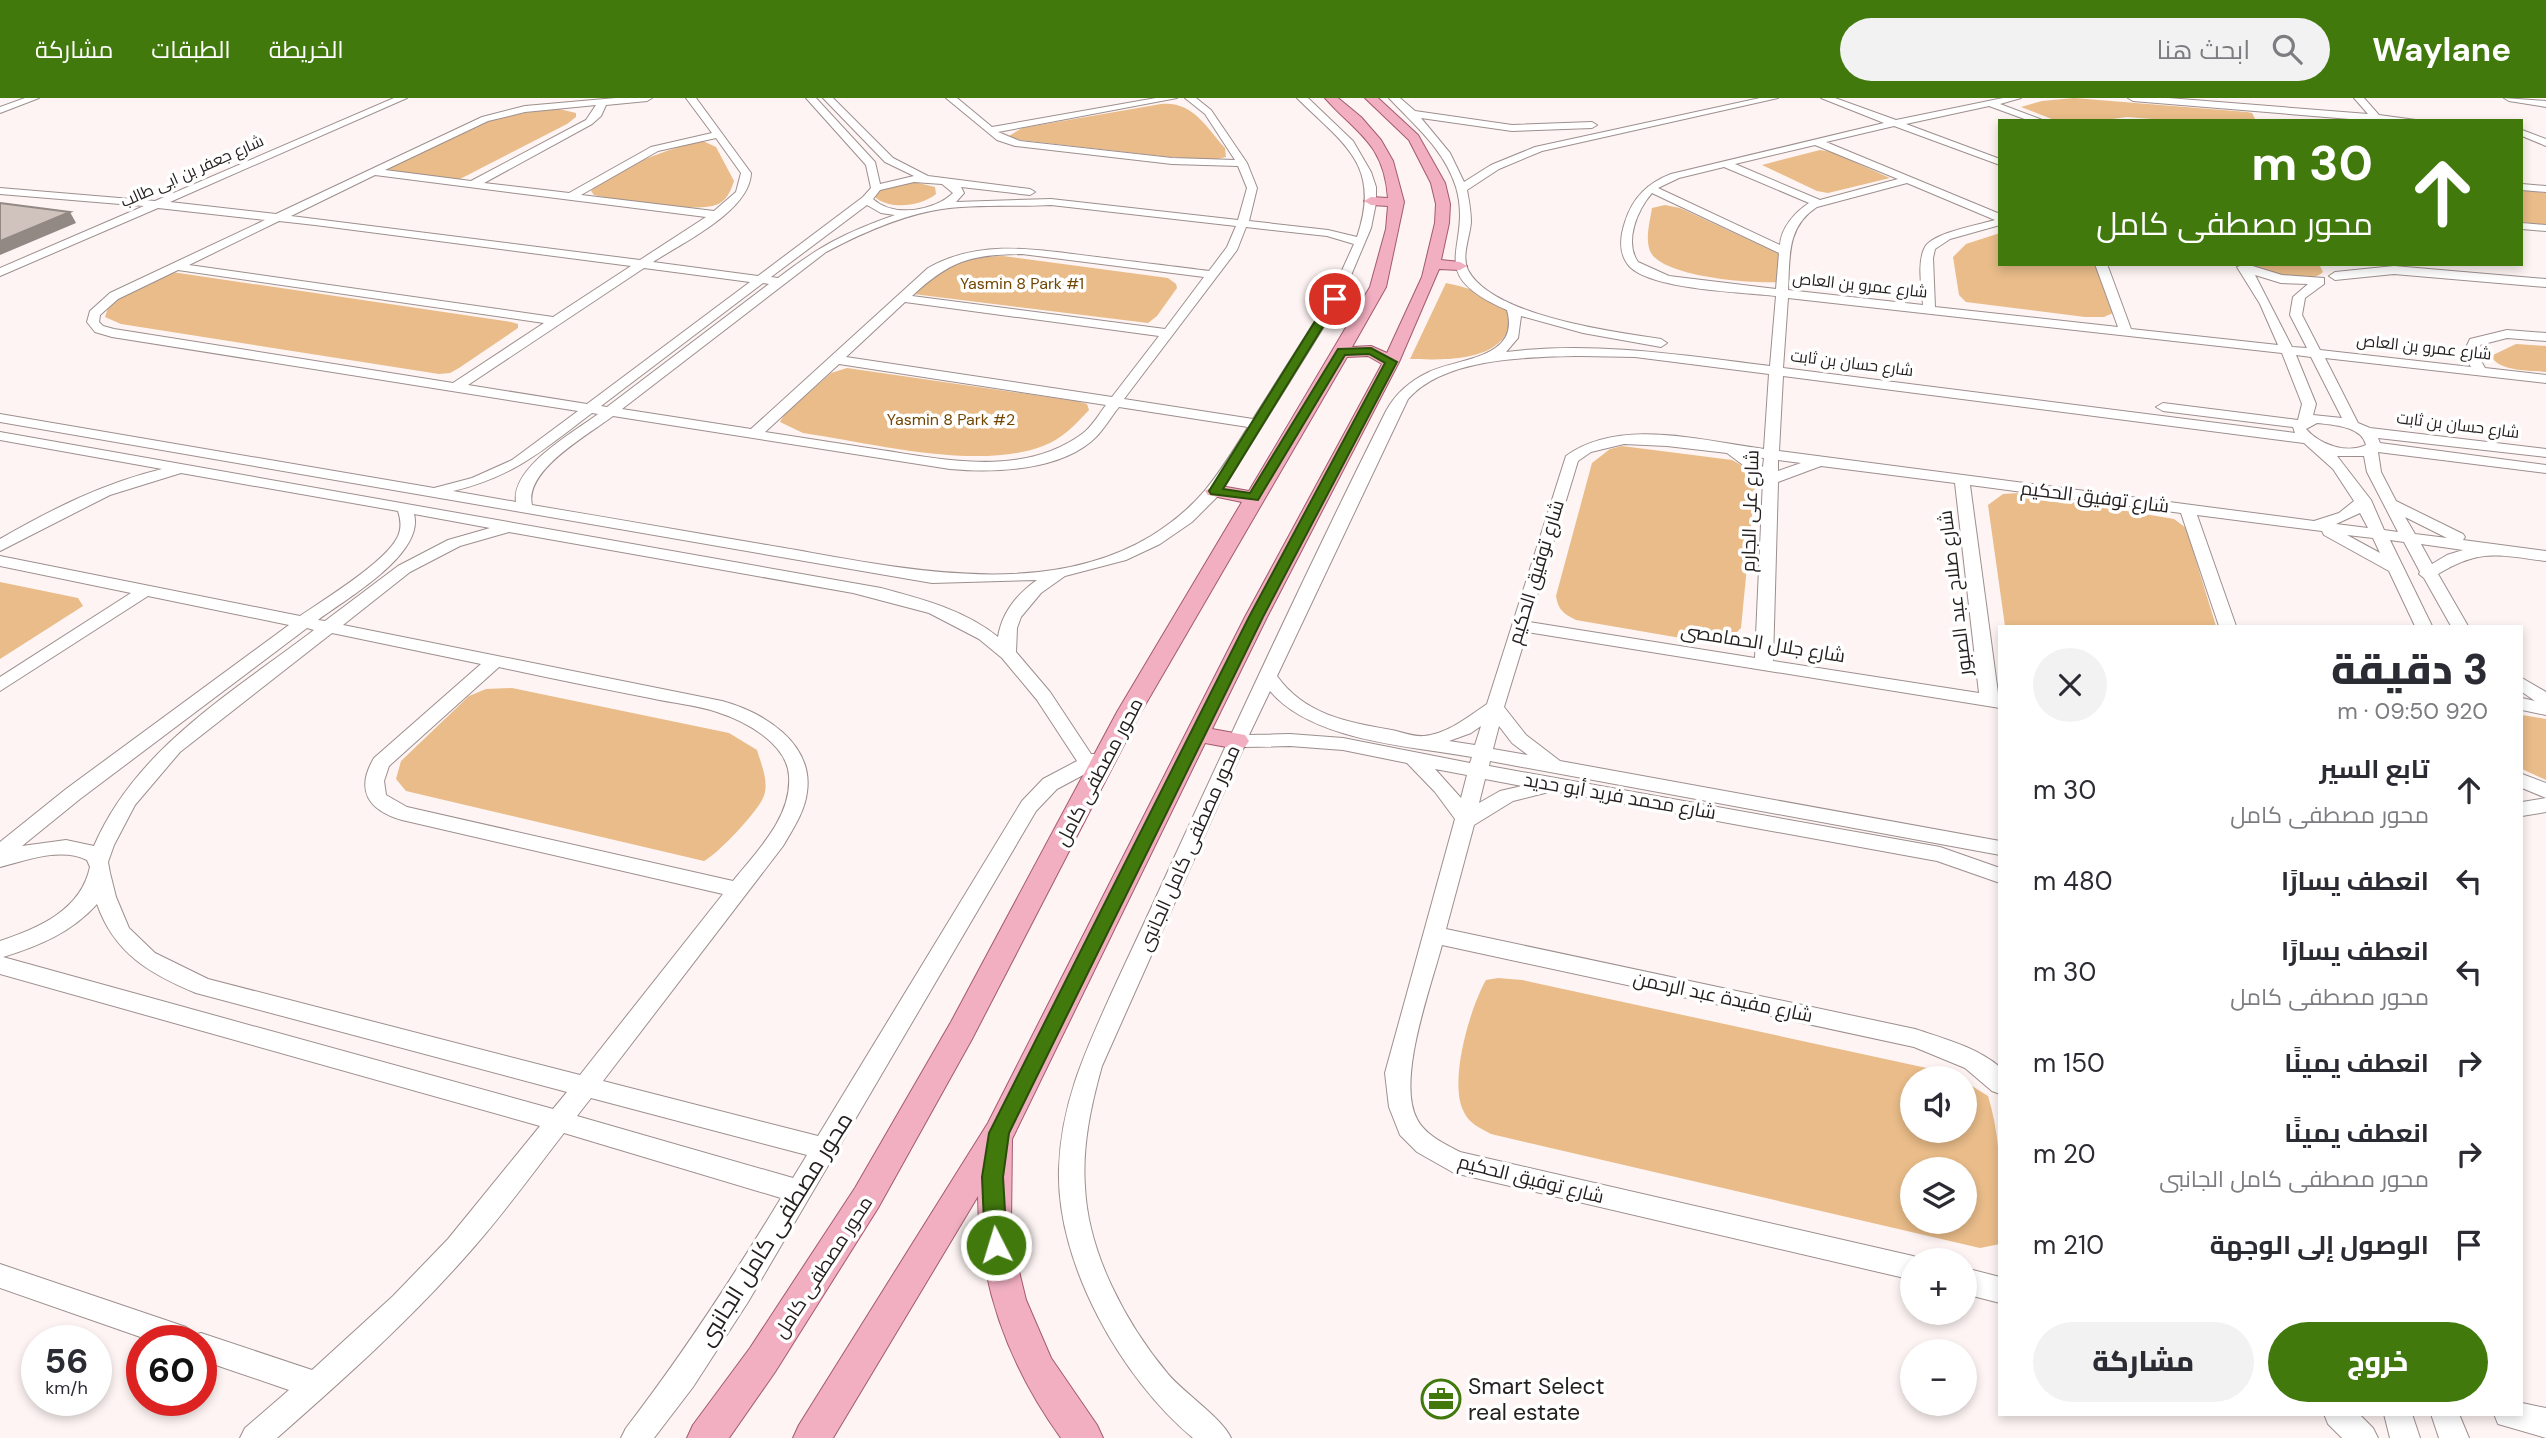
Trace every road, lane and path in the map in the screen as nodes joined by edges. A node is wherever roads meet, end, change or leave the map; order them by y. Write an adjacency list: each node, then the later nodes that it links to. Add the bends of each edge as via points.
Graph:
1 (34, 98): 26 (street)
2 (400, 98): 61 (street, شارع جعفر بن ابى طالب)
3 (646, 98): 21 (street)
4 (691, 98): 40 (street)
5 (811, 98): 59 (street, via 871,164)
6 (828, 98): 49 (street, via 889,160)
7 (951, 98): 8 (street); 37 (street)
8 (958, 98)
9 (1172, 98): 37 (street)
10 (1190, 98): 46 (street, via 1208,112)
11 (1302, 98): 62 (street, via 1342,131 1367,176)
12 (1331, 98): 63 (main road, محور مصطفى كامل, via 1375,140 1392,177)
13 (1733, 98): 35 (street, via 1604,124)
14 (1773, 98): 43 (street)
15 (1826, 98): 28 (street)
16 (1850, 98): 27 (street)
17 (2016, 98): 23 (street)
18 (2133, 98): 25 (street)
19 (2358, 98): 32 (street)
20 (2510, 98): 22 (street)
21 (602, 102): 48 (street, via 525,109 485,119); 53 (street, via 589,122)
22 (2544, 103)
23 (1991, 104): 29 (street); 30 (street)
24 (1393, 105): 35 (street); 55 (street, via 1436,142); 81 (main road, محور مصطفى كامل, via 1438,183 1442,223)
25 (2256, 108): 31 (street); 32 (street)
26 (0, 110)
27 (1889, 112): 29 (street); 33 (street)
28 (1868, 113): 34 (street); 36 (street, via 1874,121)
29 (1933, 116): 33 (street); 38 (street)
30 (2034, 119)
31 (2264, 119)
32 (2378, 119)
33 (1911, 121): 34 (street); 38 (street)
34 (1898, 123): 36 (street); 38 (street)
35 (1512, 128): 43 (street, via 1506,132 1513,142)
36 (1868, 129): 38 (street); 41 (street)
37 (990, 130): 46 (street, via 1008,142 1031,146 1172,161)
38 (1929, 132): 44 (street); 45 (street)
39 (2523, 134): 42 (street)
40 (717, 135): 60 (street, via 655,149); 69 (street, via 741,164 746,183)
41 (1817, 142): 47 (street); 50 (street)
42 (2546, 143)
43 (1539, 149): 55 (street, via 1495,166)
44 (1998, 153)
45 (1998, 161)
46 (1242, 163): 72 (street, via 1252,188)
47 (1723, 163): 56 (street, via 1685,172); 64 (street)
48 (372, 172): 53 (street); 68 (street)
49 (928, 178): 51 (street); 59 (street, via 899,180)
50 (1907, 180): 64 (street); 71 (street)
51 (947, 182): 66 (street, via 959,194); 72 (street)
52 (0, 183): 61 (street)
53 (472, 185): 60 (street)
54 (2523, 187): 57 (street)
55 (1463, 188): 83 (street)
56 (1651, 189): 79 (street); 95 (street, شارع عمرو بن العاص, via 1638,205 1627,239 1628,257 1635,265 1684,282)
57 (2546, 189)
58 (0, 191): 65 (street)
59 (871, 193): 67 (street, via 877,208); 91 (street)
60 (570, 197): 69 (street)
61 (171, 198): 65 (street, شارع جعفر بن ابى طالب); 68 (street)
62 (1371, 201): 63 (main road); 76 (street)
63 (1397, 202): 102 (main road, محور مصطفى كامل, via 1394,234 1378,287)
64 (1819, 203): 79 (street, via 1797,218)
65 (156, 204): 70 (street); 88 (street, شارع جعفر بن ابى طالب)
66 (942, 206): 67 (street); 72 (street, via 1051,202)
67 (914, 212): 93 (street, via 837,241)
68 (287, 213): 70 (street); 74 (street)
69 (716, 215): 80 (street)
70 (274, 219): 74 (street); 82 (street)
71 (1998, 219)
72 (1243, 220): 76 (street); 78 (street); 89 (street, via 1233,248)
73 (1998, 221): 98 (street, via 1946,237 1930,247)
74 (315, 222): 80 (street)
75 (2523, 226): 77 (street)
76 (1365, 227): 78 (street)
77 (2546, 228)
78 (1361, 242): 120 (street, via 1335,299)
79 (1783, 251): 95 (street, شارع على الجارم)
80 (642, 264): 91 (street); 99 (street)
81 (1433, 264): 83 (main road); 102 (main road, محور مصطفى كامل)
82 (175, 266): 99 (street); 113 (street, via 114,296 94,314 93,322 112,333)
83 (1460, 266): 97 (street, شارع حسان بن ثابت, via 1476,288)
84 (2102, 266): 100 (street)
85 (2242, 266): 92 (street, via 2281,279); 104 (street)
86 (2452, 266): 90 (street)
87 (2334, 270): 92 (street); 94 (street, via 2394,270)
88 (0, 272)
89 (1213, 275): 96 (street, via 1001,251 943,263); 101 (street)
90 (2546, 275)
91 (759, 279): 93 (street); 116 (street)
92 (2320, 281): 106 (street, via 2299,297 2295,309)
93 (780, 282): 117 (street)
94 (2546, 283)
95 (1783, 295): 98 (street, شارع عمرو بن العاص); 110 (street, شارع على الجارم)
96 (902, 298): 101 (street); 107 (street)
97 (1512, 307): 108 (street, via 1516,329 1511,341); 110 (street, شارع حسان بن ثابت, via 1556,324 1609,336)
98 (1929, 309): 100 (street, شارع عمرو بن العاص)
99 (555, 321): 113 (street)
100 (2126, 332): 104 (street, شارع عمرو بن العاص)
101 (1168, 333): 115 (street)
102 (1381, 333): 105 (main road, محور مصطفى كامل); 109 (main road, محور مصطفى كامل)
103 (2546, 337): 111 (street, via 2507,334 2475,342 2470,354)
104 (2286, 349): 106 (street, شارع عمرو بن العاص); 119 (street, via 2308,398)
105 (1341, 352): 109 (main road, via 1371,351); 138 (main road, محور مصطفى كامل)
106 (2315, 353): 111 (street, شارع عمرو بن العاص); 121 (street)
107 (835, 359): 115 (street); 123 (street)
108 (1487, 361): 110 (street, شارع حسان بن ثابت, via 1586,351); 114 (street, شارع حسان بن ثابت, via 1426,379)
109 (1391, 362): 178 (main road, محور مصطفى كامل)
110 (1779, 365): 119 (street, شارع حسان بن ثابت); 122 (street, شارع على الجارم); 125 (street, شارع حسان بن ثابت)
111 (2480, 371): 112 (street, شارع عمرو بن العاص)
112 (2546, 379)
113 (456, 387): 116 (street)
114 (1400, 398): 170 (street, محور مصطفى كامل الجانبى)
115 (1117, 402): 120 (street); 123 (street, via 1090,435 1071,449 1014,466 950,466)
116 (591, 407): 117 (street); 137 (street, via 508,467 477,481)
117 (611, 411): 123 (street); 143 (street, via 528,477 522,499)
118 (0, 418): 137 (street)
119 (2303, 423): 121 (street, شارع حسان بن ثابت, via 2324,419); 125 (street, via 2302,434)
120 (1257, 424): 136 (street)
121 (2359, 429): 126 (street, via 2375,442); 128 (street, شارع حسان بن ثابت)
122 (1772, 431): 127 (street); 129 (street, شارع على الجارم); 130 (street)
123 (754, 434)
124 (0, 436): 131 (street)
125 (2312, 441): 126 (street, شارع حسان بن ثابت, via 2346,452); 139 (street, via 2344,470)
126 (2372, 448): 133 (street, شارع حسان بن ثابت); 141 (street, via 2374,472)
127 (1727, 449): 129 (street, شارع توفيق الحكيم); 134 (street); 165 (street, شارع توفيق الحكيم, via 1619,440 1581,449 1566,471)
128 (2546, 453)
129 (1772, 454): 130 (street, شارع توفيق الحكيم); 134 (street, شارع على الجارم)
130 (1825, 460): 134 (street); 135 (street, شارع توفيق الحكيم)
131 (101, 465): 132 (street); 140 (street)
132 (185, 469): 140 (street, via 126,482); 142 (street)
133 (2546, 469)
134 (1771, 479): 169 (street, شارع على الجارم)
135 (1962, 480): 144 (street, شارع توفيق الحكيم); 174 (street, شارع صلاح عبد الصبور)
136 (1215, 491): 138 (main road); 156 (street, via 1197,512 1157,541 1125,556)
137 (428, 492): 143 (street)
138 (1254, 498): 182 (main road, محور مصطفى كامل)
139 (2363, 500): 145 (street, via 2346,516); 147 (street)
140 (75, 502): 150 (street)
141 (2389, 503): 148 (street); 151 (street, via 2435,528)
142 (404, 508): 146 (street); 161 (street, via 410,520 399,548)
143 (526, 509): 149 (street)
144 (2187, 509): 145 (street, شارع توفيق الحكيم); 162 (street)
145 (2310, 524): 147 (street, شارع توفيق الحكيم); 155 (street)
146 (512, 527): 153 (street); 166 (street, via 428,555)
147 (2378, 533): 148 (street, شارع توفيق الحكيم); 155 (street)
148 (2407, 537): 151 (street, شارع توفيق الحكيم); 157 (street)
149 (707, 541): 153 (street); 158 (street)
150 (0, 546)
151 (2492, 548): 152 (street, شارع توفيق الحكيم); 157 (street, via 2453,558)
152 (2546, 556)
153 (688, 559): 160 (street)
154 (0, 561): 159 (street)
155 (2399, 569): 163 (street)
156 (1064, 572): 158 (street); 167 (street, via 1037,588 1017,608 1005,638)
157 (2427, 574): 164 (street)
158 (949, 579): 160 (street, via 951,584 943,595)
159 (145, 591): 161 (street); 171 (street)
160 (915, 602): 167 (street, via 982,633)
161 (302, 624): 166 (street); 190 (street, via 72,794)
162 (2227, 625)
163 (2423, 625)
164 (2458, 625)
165 (1520, 626): 169 (street, شارع جلال الحمامصى); 176 (street, شارع توفيق الحكيم)
166 (326, 628): 168 (street); 192 (street, via 173,748 146,775 123,803)
167 (1007, 654): 182 (street)
168 (494, 662): 194 (street, via 722,707 756,720 782,741 798,766 800,790 793,815); 194 (street, via 381,763 374,794 384,805 402,813)
169 (1764, 664): 174 (street, شارع جلال الحمامصى)
170 (1268, 676): 179 (street, محور مصطفى كامل الجانبى); 180 (street, شارع محمد فريد أبو حديد, via 1279,694 1305,713)
171 (0, 685)
172 (2523, 685): 173 (street)
173 (2546, 700)
174 (1995, 702)
175 (2523, 704): 177 (street)
176 (1495, 707): 180 (street, via 1464,729); 181 (street, شارع توفيق الحكيم); 183 (street, via 1518,739)
177 (2546, 709)
178 (1199, 734): 179 (main road); 201 (main road, محور مصطفى كامل)
179 (1237, 741): 180 (street, شارع محمد فريد أبو حديد, via 1329,742); 222 (street, محور مصطفى كامل الجانبى, via 1090,1066 1078,1105 1073,1151 1073,1202 1083,1246 1114,1314 1145,1367 1188,1416)
180 (1417, 750): 181 (street, شارع محمد فريد أبو حديد); 188 (street)
181 (1480, 762): 183 (street, شارع محمد فريد أبو حديد); 188 (street, شارع توفيق الحكيم)
182 (1097, 764): 202 (street, محور مصطفى كامل الجانبى, via 1050,784 1029,806); 219 (main road, محور مصطفى كامل, via 878,1182)
183 (1557, 775): 188 (street); 189 (street, شارع محمد فريد أبو حديد); 193 (street, شارع محمد فريد أبو حديد, via 1940,854)
184 (2523, 780): 185 (street)
185 (2546, 791)
186 (2546, 804): 187 (street)
187 (2523, 809)
188 (1466, 820): 195 (street, شارع توفيق الحكيم)
189 (1998, 848)
190 (0, 853)
191 (0, 860): 192 (street, via 57,846 83,850)
192 (99, 868): 196 (street, via 96,888 67,918); 199 (street, via 116,927 135,949 177,976 204,987)
193 (1998, 875)
194 (738, 890): 199 (street)
195 (1436, 935): 198 (street, شارع مفيدة عبد الرحمن, via 1915,1038 1976,1063); 204 (street, شارع توفيق الحكيم, via 1397,1073 1405,1124 1418,1141 1454,1162)
196 (0, 950)
197 (0, 965): 200 (street)
198 (1998, 1080)
199 (586, 1086): 200 (street); 202 (street)
200 (559, 1121): 203 (street); 210 (street, via 436,1273)
201 (999, 1133): 220 (main road, محور مصطفى كامل); 221 (main road, via 993,1199 999,1269 1033,1363)
202 (825, 1149): 203 (street, محور مصطفى كامل الجانبى)
203 (797, 1191): 218 (street, محور مصطفى كامل الجانبى, via 732,1304)
204 (1900, 1265)
205 (3, 1281): 208 (street)
206 (1977, 1283): 207 (street)
207 (1998, 1289)
208 (139, 1325)
209 (217, 1351): 210 (street)
210 (316, 1385): 217 (street)
211 (2523, 1406): 216 (street)
212 (2340, 1416): 223 (street)
213 (2399, 1416): 224 (street)
214 (2446, 1416): 225 (street)
215 (2516, 1416): 216 (street)
216 (2546, 1423): 226 (street)
217 (255, 1438)
218 (636, 1438)
219 (706, 1438)
220 (812, 1438)
221 (1084, 1438)
222 (1216, 1438)
223 (2363, 1438)
224 (2405, 1438)
225 (2454, 1438)
226 (2529, 1438)

